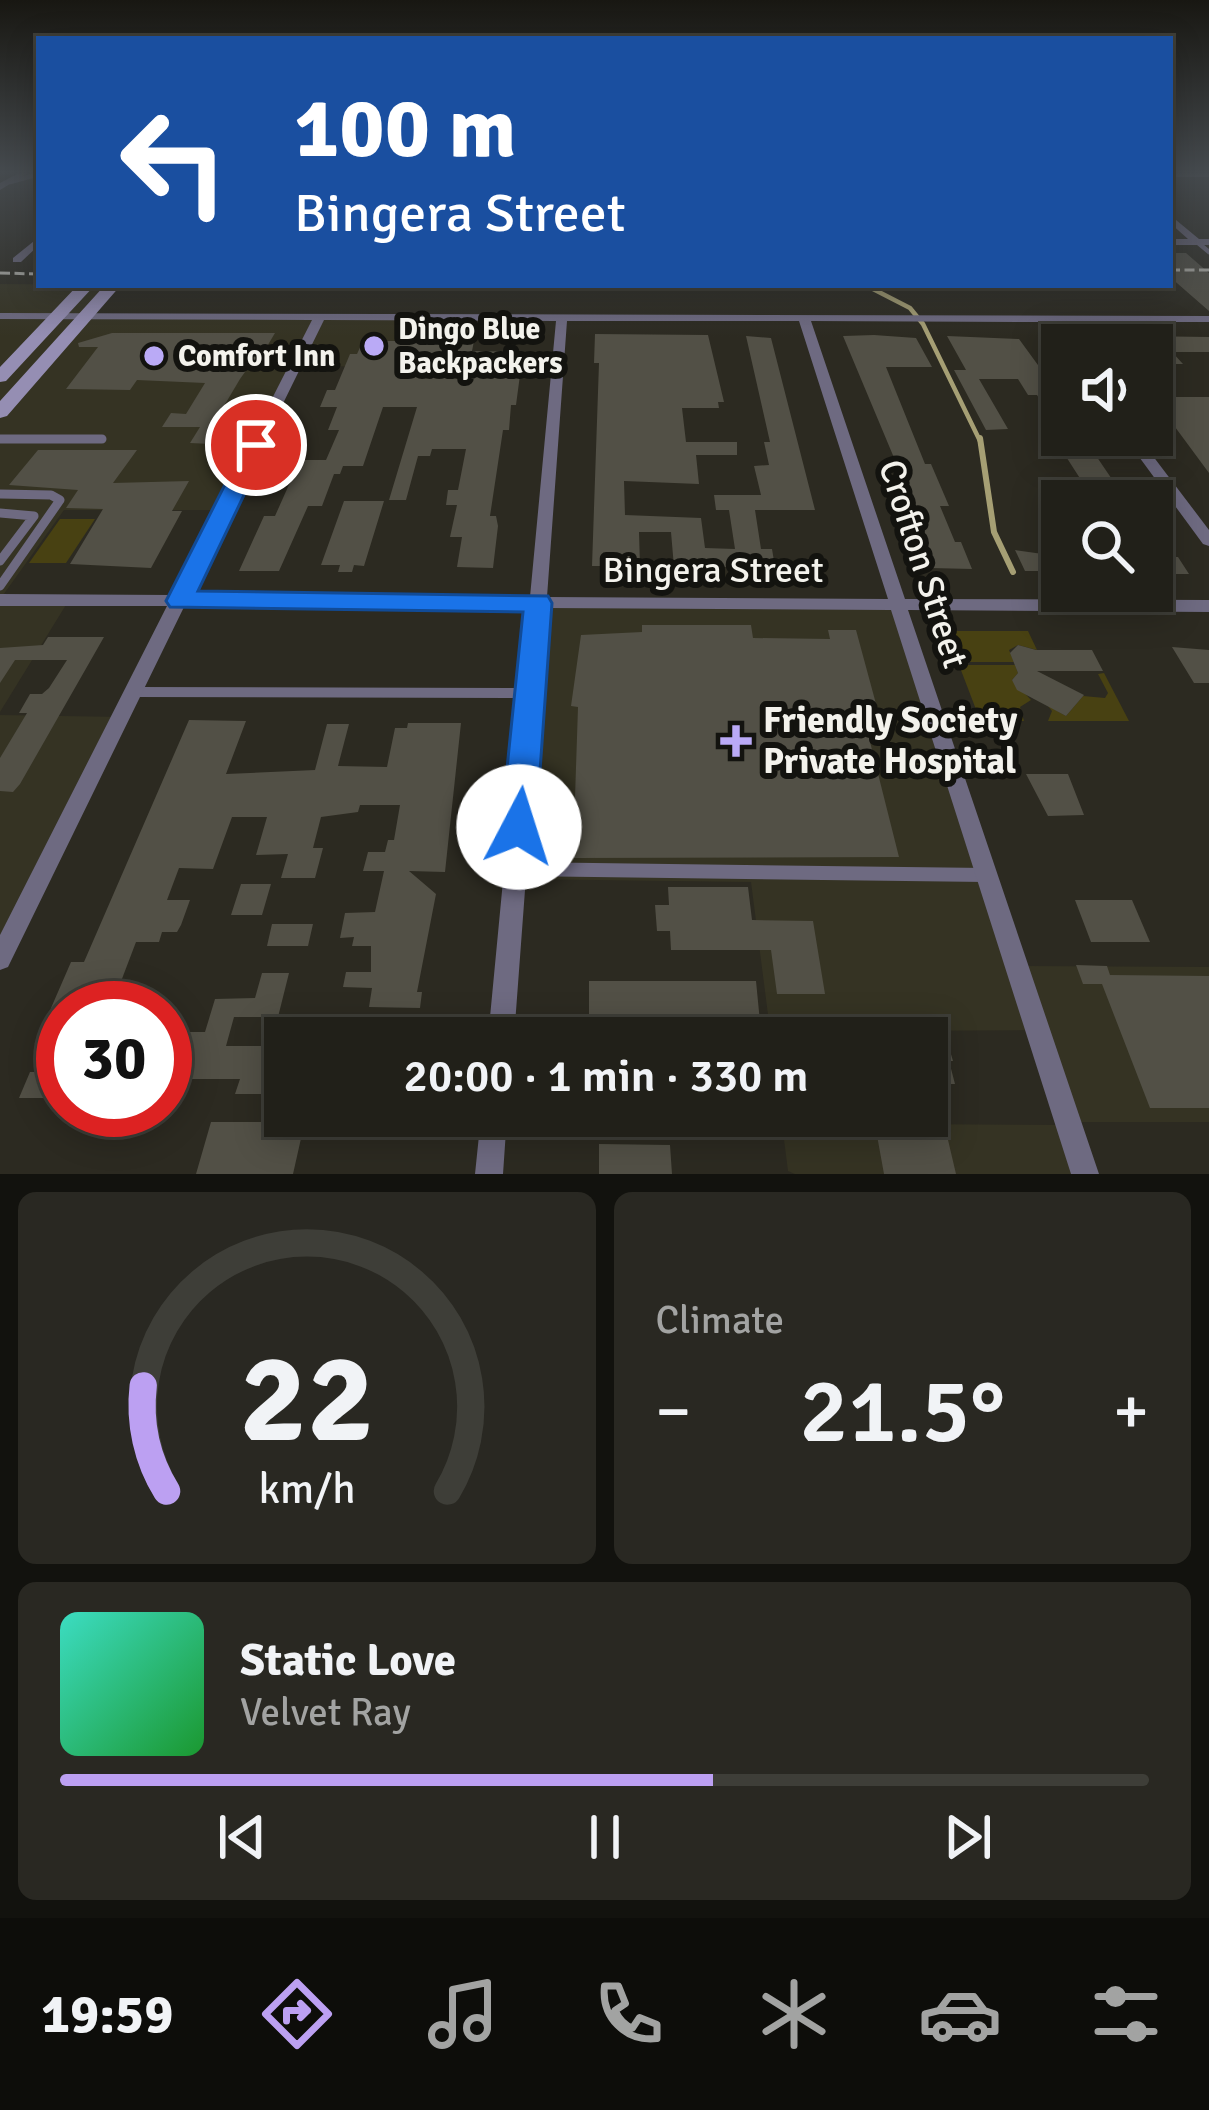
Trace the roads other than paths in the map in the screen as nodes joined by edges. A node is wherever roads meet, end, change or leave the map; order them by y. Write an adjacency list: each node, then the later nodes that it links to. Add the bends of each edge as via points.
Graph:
1 (36, 242): 4 (street)
2 (1203, 242): 3 (lane)
3 (1209, 252)
4 (16, 260)
5 (84, 288): 9 (main road)
6 (110, 288): 7 (main road)
7 (86, 315): 9 (street); 10 (street); 17 (main road)
8 (0, 316): 9 (street)
9 (58, 316): 16 (main road)
10 (320, 316): 11 (street); 27 (street)
11 (562, 317): 12 (street); 28 (street)
12 (804, 318): 13 (street); 29 (street, Crofton Street)
13 (1043, 319): 14 (street); 15 (street)
14 (1209, 319)
15 (1047, 324)
16 (0, 377)
17 (0, 412)
18 (0, 439): 19 (lane)
19 (102, 440)
20 (1146, 456): 23 (street)
21 (0, 494): 25 (lane, via 60,500)
22 (0, 513): 24 (lane, via 34,517)
23 (1209, 541)
24 (0, 561)
25 (0, 586)
26 (0, 600): 27 (street, Bingera Street)
27 (180, 601): 28 (street, Bingera Street); 31 (street)
28 (538, 603): 29 (street, Bingera Street); 32 (street)
29 (898, 604): 30 (street, Bingera Street); 34 (street, Crofton Street)
30 (1209, 606)
31 (133, 692): 32 (lane); 35 (street)
32 (530, 693): 33 (street)
33 (515, 869): 34 (lane); 36 (street)
34 (986, 875): 39 (street, Crofton Street)
35 (0, 959)
36 (503, 1017)
37 (492, 1137): 38 (street)
38 (489, 1174)
39 (1084, 1174)

